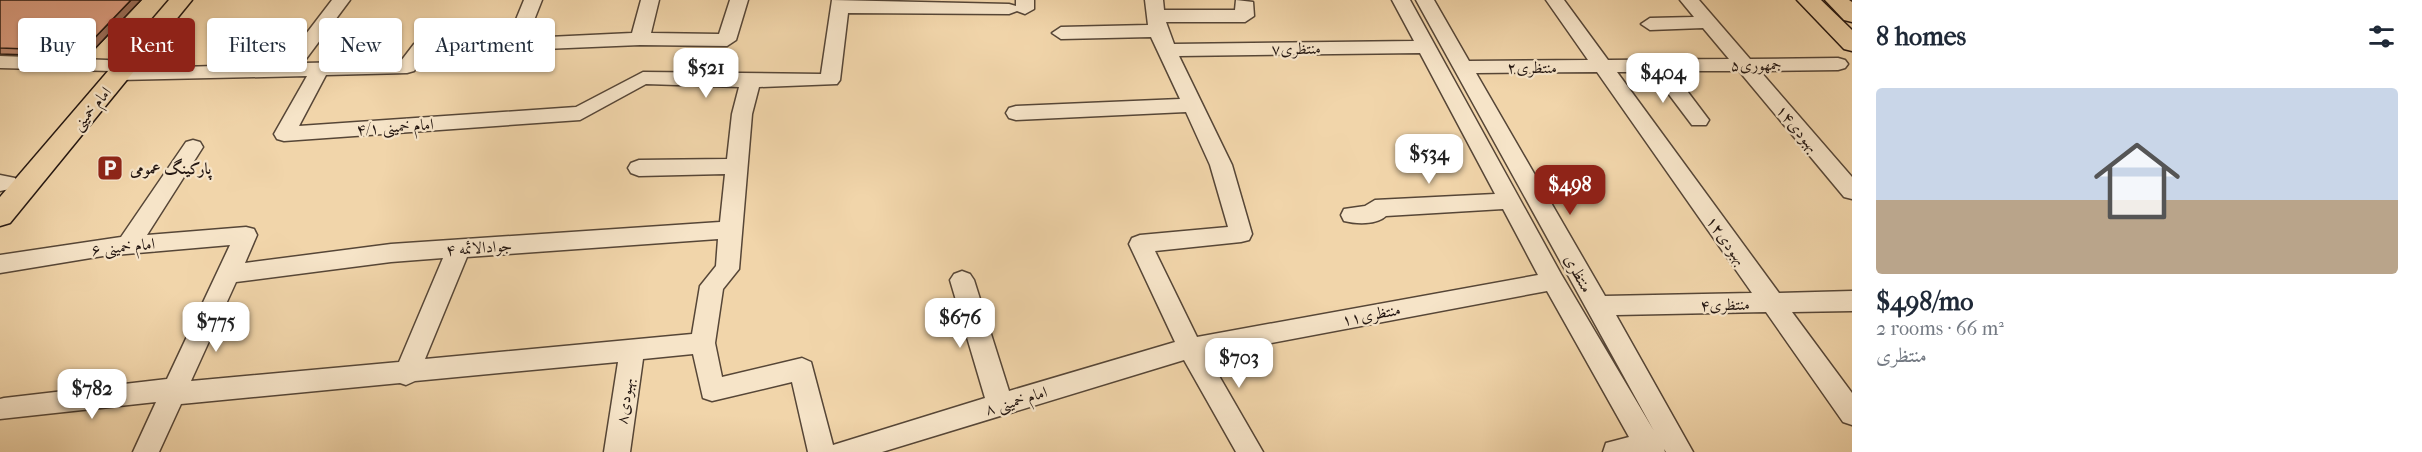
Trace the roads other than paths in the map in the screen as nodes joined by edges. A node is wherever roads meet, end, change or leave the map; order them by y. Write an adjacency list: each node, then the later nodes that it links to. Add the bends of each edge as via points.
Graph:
1 (163, 0): 17 (main road, امام خمینی)
2 (181, 0): 18 (main road, امام خمینی)
3 (341, 0): 27 (street)
4 (533, 0): 19 (street)
5 (650, 0): 24 (street)
6 (738, 0): 24 (street, via 727,40)
7 (1401, 0): 28 (street, منتظری)
8 (1425, 0): 36 (street, منتظری)
9 (1555, 0): 34 (street, بهبودی۱۲)
10 (1689, 0): 20 (street, بهبودی۱۴)
11 (1808, 0): 26 (main road)
12 (1836, 0): 16 (main road)
13 (1244, 2): 21 (street, via 1245,16)
14 (841, 4): 15 (street); 41 (street, via 830,80)
15 (1020, 6)
16 (1852, 15)
17 (150, 18)
18 (164, 18)
19 (526, 18)
20 (1708, 22): 22 (street); 31 (street, بهبودی۱۴)
21 (1159, 24): 23 (street); 28 (street, منتظری۷); 42 (street)
22 (1650, 24)
23 (1061, 33)
24 (640, 39): 25 (street)
25 (555, 44)
26 (1852, 44)
27 (307, 45)
28 (1426, 47): 50 (street, منتظری)
29 (414, 58): 35 (street, via 407,67)
30 (0, 62): 37 (street)
31 (1744, 64): 32 (street, جمهوری۵); 33 (street, جمهوری۵); 49 (street, بهبودی۱۴)
32 (1838, 64)
33 (1657, 65): 34 (street, جمهوری۵); 44 (street)
34 (1602, 66): 36 (street, منتظری۲); 61 (street, بهبودی۱۲)
35 (402, 67)
36 (1463, 67): 62 (street, منتظری)
37 (108, 70)
38 (319, 71): 41 (street, امام خمینی ۴/۱, via 284,134 580,113 643,78)
39 (111, 72): 48 (main road, امام خمینی)
40 (111, 72): 52 (main road, امام خمینی)
41 (751, 81): 46 (street, via 742,114)
42 (1191, 105): 43 (street); 64 (street, via 1221,165 1241,234 1140,243)
43 (1016, 113)
44 (1699, 120)
45 (193, 147): 54 (street)
46 (737, 166): 47 (street); 53 (street)
47 (639, 168)
48 (2, 186)
49 (1852, 191)
50 (1510, 201): 51 (street, via 1375,208 1376,213); 59 (street, منتظری)
51 (1352, 215)
52 (0, 216)
53 (731, 230): 55 (street, جوادالائمه ۴); 63 (street, via 727,269 712,286)
54 (128, 245): 56 (street, امام خمینی ۶); 57 (street, امام خمینی ۶, via 246,235)
55 (459, 248): 57 (street, جوادالائمه ۴); 66 (street)
56 (0, 264)
57 (228, 274): 67 (street)
58 (962, 280): 68 (street)
59 (1553, 281): 64 (street, منتظری۱۱); 71 (street, منتظری)
60 (1852, 301): 61 (street, منتظری۴)
61 (1772, 303): 62 (street, منتظری۴); 70 (street, بهبودی۱۲)
62 (1597, 306): 78 (street, منتظری)
63 (703, 344): 65 (street); 74 (street, via 712,390 802,369)
64 (1190, 348): 68 (street, امام خمینی ۸); 76 (street)
65 (632, 350): 66 (street); 73 (street, بهبودی۸)
66 (406, 374): 67 (street)
67 (174, 391): 69 (street); 72 (street)
68 (1000, 405): 75 (street, امام خمینی ۸)
69 (4, 409)
70 (1852, 414)
71 (1650, 448): 77 (street)
72 (146, 452)
73 (617, 452)
74 (821, 452)
75 (843, 452)
76 (1250, 452)
77 (1616, 452)
78 (1680, 452)

